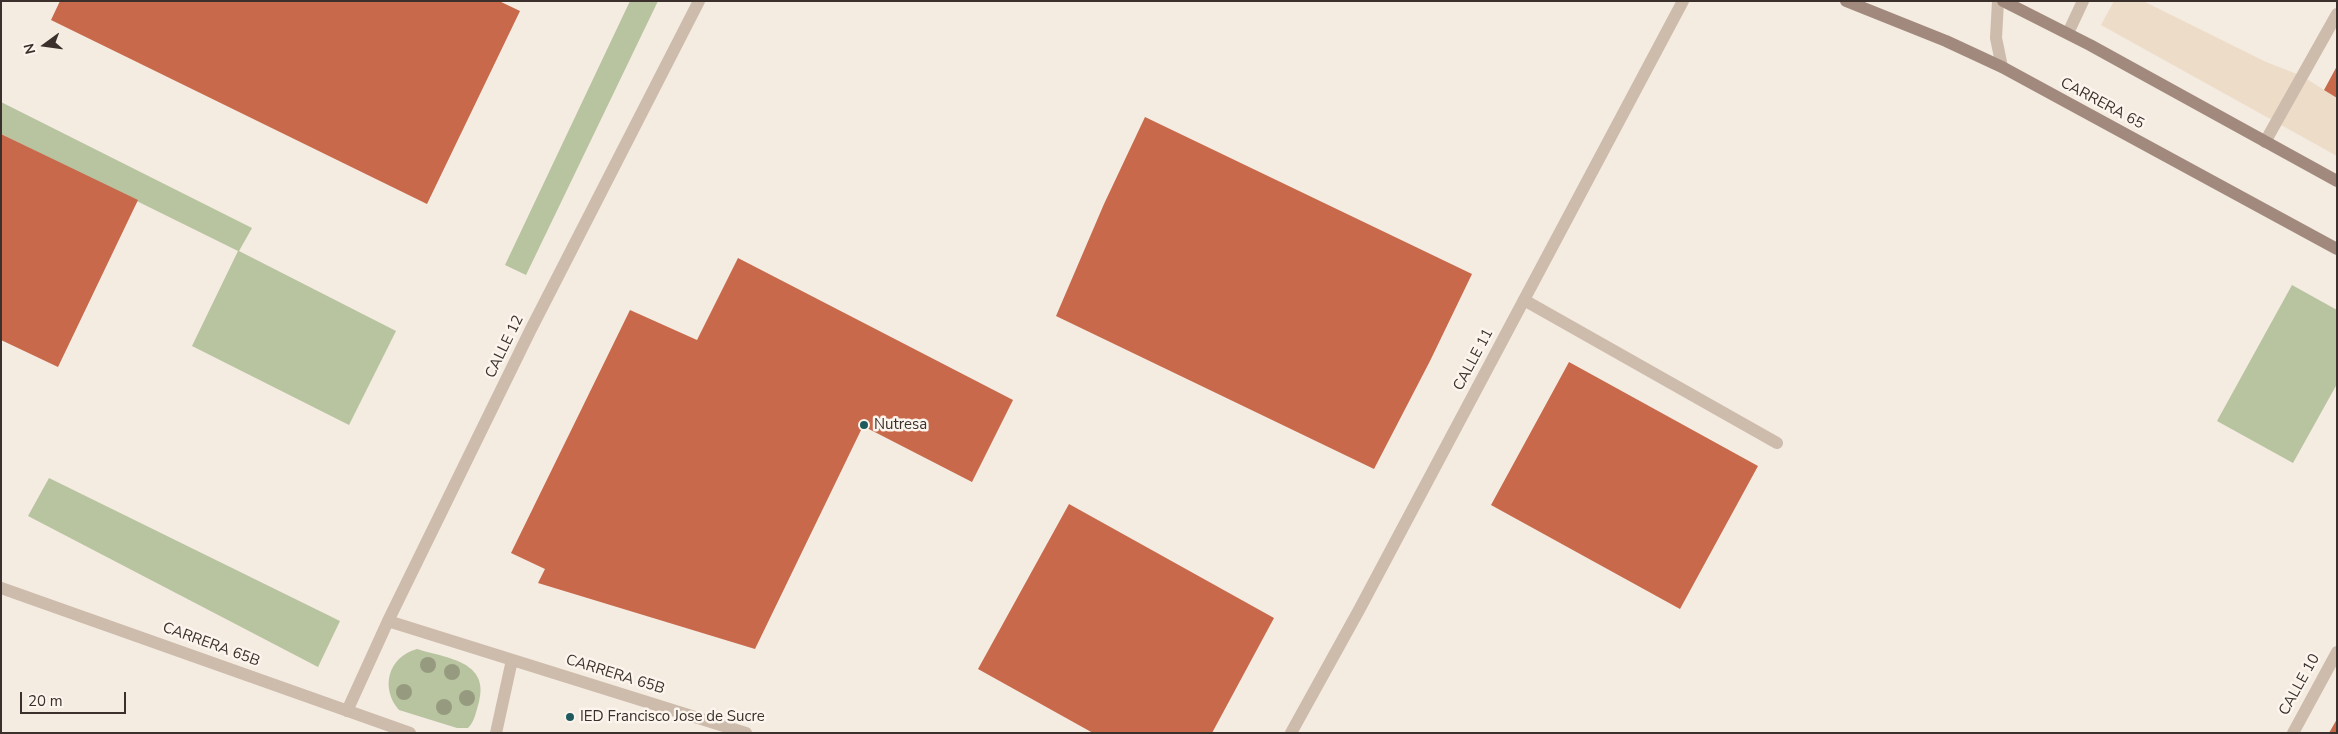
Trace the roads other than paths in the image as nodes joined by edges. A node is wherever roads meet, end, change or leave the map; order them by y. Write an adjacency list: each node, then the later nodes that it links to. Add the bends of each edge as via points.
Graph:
1 (699, 1): 16 (street, CALLE 12, via 530,331)
2 (1684, 1): 13 (street, CALLE 11)
3 (1846, 1): 9 (street, CARRERA 65, via 1946,40)
4 (1998, 1): 9 (street, via 1996,38)
5 (2003, 1): 8 (street)
6 (2082, 1): 8 (street)
7 (2337, 14): 10 (street)
8 (2068, 33): 10 (street)
9 (2002, 67): 12 (street, CARRERA 65)
10 (2265, 142): 11 (street)
11 (2337, 181)
12 (2337, 249)
13 (1524, 300): 14 (street); 23 (street, CALLE 11)
14 (1777, 443)
15 (1, 588): 19 (street, CARRERA 65B)
16 (388, 621): 18 (street, CARRERA 65B); 19 (street, CALLE 12)
17 (2337, 652): 24 (street, CALLE 10)
18 (512, 660): 21 (street); 22 (street, CARRERA 65B)
19 (347, 710): 20 (street, CARRERA 65B)
20 (410, 733)
21 (496, 733)
22 (746, 733)
23 (1291, 733)
24 (2293, 733)

